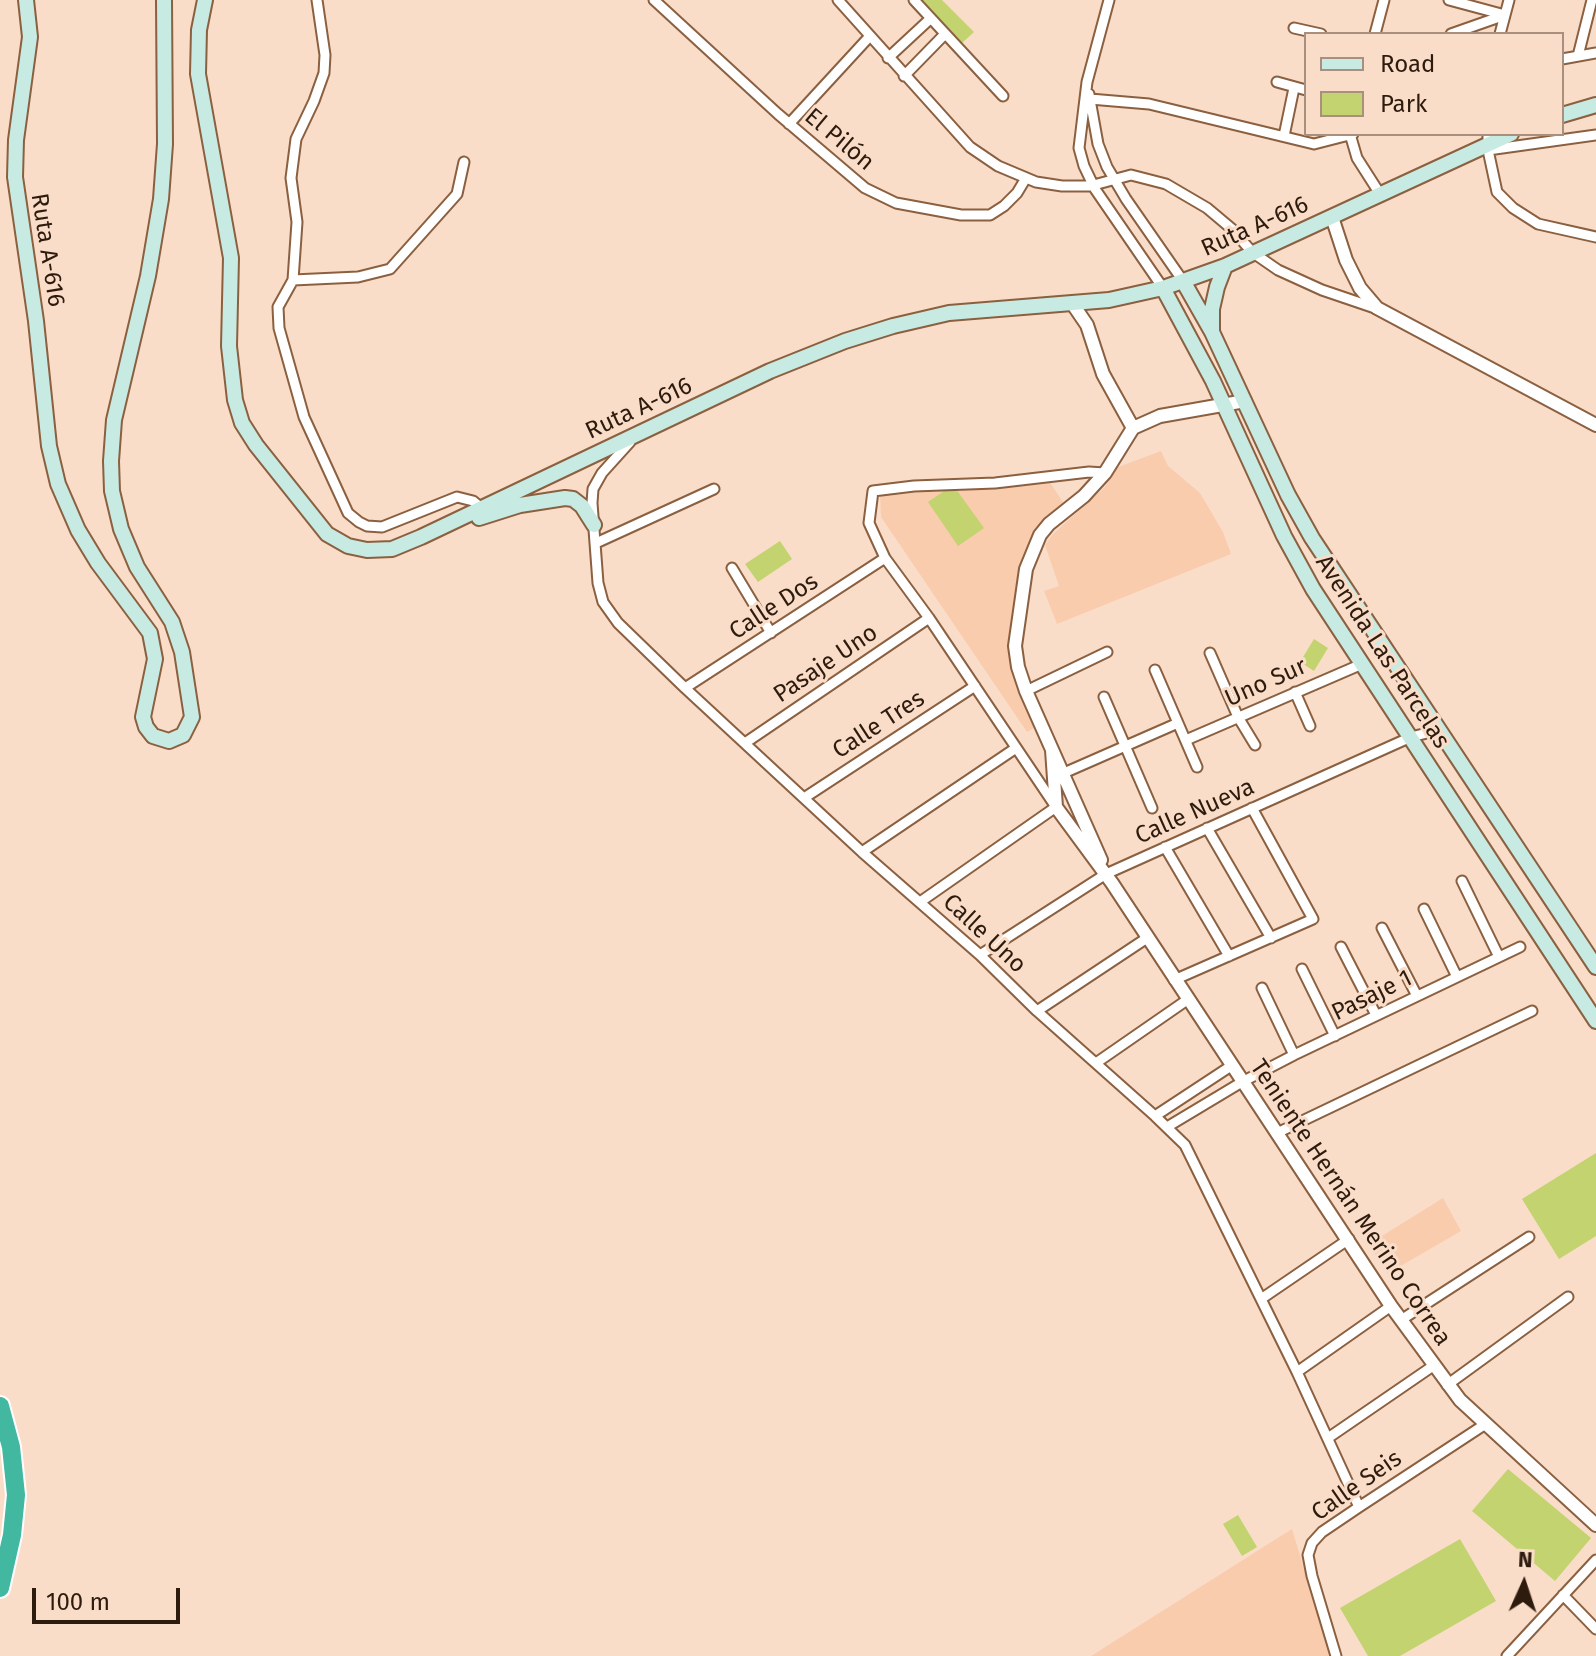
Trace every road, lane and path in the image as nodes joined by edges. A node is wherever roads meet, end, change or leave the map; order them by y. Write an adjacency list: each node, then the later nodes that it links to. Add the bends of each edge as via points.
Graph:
1 (26, 0): 2 (main road, Ruta A-616, via 30,37 15,177 49,446 78,530 150,633 155,659 144,721 153,736 169,741 183,735 192,717 182,652 172,622 137,567 121,529 111,461 114,420 161,199)
2 (164, 0)
3 (205, 0): 63 (main road, Ruta A-616, via 198,74 231,258 230,374 242,423 327,534 348,546 392,549)
4 (317, 0): 50 (street, via 325,64 296,139 292,166 297,222)
5 (654, 0): 35 (street, El Pilón)
6 (838, 0): 21 (street)
7 (914, 0): 14 (street)
8 (1109, 0): 27 (street)
9 (1384, 0): 17 (street)
10 (1449, 0): 13 (street)
11 (1509, 0): 13 (street)
12 (1592, 0): 23 (street)
13 (1505, 15): 18 (street); 19 (street)
14 (930, 19): 20 (street); 24 (street)
15 (1294, 28): 16 (street)
16 (1312, 32)
17 (1376, 32)
18 (1457, 32)
19 (1501, 32)
20 (945, 34): 26 (street); 31 (street)
21 (870, 36): 24 (street); 35 (street)
22 (1596, 53): 23 (street)
23 (1578, 56): 25 (street)
24 (888, 58): 26 (street)
25 (1564, 59)
26 (904, 76): 42 (street, via 970,147)
27 (1087, 82): 32 (street); 44 (street, via 1079,145)
28 (1277, 82): 29 (street)
29 (1294, 88): 30 (street); 37 (street)
30 (1304, 90)
31 (1003, 96)
32 (1090, 99): 37 (street, via 1149,104); 43 (street, via 1098,144)
33 (1596, 105): 34 (main road)
34 (1564, 114)
35 (789, 124): 42 (street, El Pilón, via 865,188 928,211 990,215 1017,193)
36 (1596, 135): 40 (street)
37 (1284, 136): 38 (street, via 1320,144)
38 (1345, 136)
39 (1352, 136): 45 (street, via 1357,158)
40 (1488, 143): 45 (main road, Ruta A-616); 47 (street, via 1497,192 1513,208 1538,224)
41 (464, 162): 50 (street, via 457,194 390,269 358,277)
42 (1026, 178): 44 (street, via 1062,186)
43 (1113, 178): 44 (street); 48 (street, via 1131,175 1181,191 1232,229); 51 (street)
44 (1092, 185): 52 (street)
45 (1380, 194): 46 (main road, Ruta A-616)
46 (1332, 217): 48 (main road, Ruta A-616); 54 (street, via 1346,260)
47 (1596, 237)
48 (1252, 252): 49 (main road, Ruta A-616); 54 (street, via 1322,290)
49 (1225, 266): 51 (main road, Ruta A-616); 55 (main road, via 1214,298)
50 (293, 280): 63 (street, via 278,307 279,328 304,417 348,513 367,526 382,527 457,497)
51 (1183, 281): 52 (main road, Ruta A-616); 55 (main road, Avenida Las Parcelas)
52 (1163, 288): 53 (main road, Ruta A-616); 57 (main road, Avenida Las Parcelas)
53 (1072, 303): 59 (street); 60 (main road, Ruta A-616, via 949,313 893,326 770,371)
54 (1377, 308): 58 (street)
55 (1212, 332): 56 (main road, Avenida Las Parcelas)
56 (1245, 401): 57 (street); 82 (main road, Avenida Las Parcelas, via 1312,538)
57 (1225, 406): 59 (street, via 1160,416); 72 (main road, Avenida Las Parcelas, via 1294,555)
58 (1596, 425)
59 (1133, 428): 61 (street, Teniente Hernán Merino Correa)
60 (639, 433): 63 (main road, Ruta A-616); 64 (street, Calle Uno, via 593,489)
61 (1105, 473): 66 (street, Teniente Hernán Merino Correa, via 873,491 869,523); 76 (street, Teniente Hernán Merino Correa, via 1049,524 1033,549 1015,646)
62 (714, 489): 65 (street)
63 (486, 512): 64 (main road, via 565,498 582,506)
64 (594, 525): 65 (street, Calle Uno)
65 (596, 543): 75 (street, Calle Uno, via 603,602)
66 (885, 558): 68 (street, Teniente Hernán Merino Correa); 69 (street, Calle Dos)
67 (732, 568): 69 (street)
68 (929, 618): 74 (street, Teniente Hernán Merino Correa); 85 (street, Pasaje Uno)
69 (771, 633): 75 (street, Calle Dos)
70 (1107, 652): 76 (street)
71 (1210, 653): 79 (street)
72 (1362, 664): 77 (street, Uno Sur); 83 (main road, Avenida Las Parcelas)
73 (1155, 670): 80 (street)
74 (975, 686): 88 (street, Teniente Hernán Merino Correa); 91 (street, Calle Tres)
75 (685, 688): 85 (street, Calle Uno)
76 (1026, 691): 90 (street, Teniente Hernán Merino Correa)
77 (1295, 692): 79 (street, Uno Sur); 81 (street)
78 (1104, 697): 86 (street)
79 (1238, 717): 84 (street, Uno Sur); 87 (street)
80 (1178, 723): 84 (street); 86 (street)
81 (1310, 726)
82 (1439, 730): 83 (street, Calle Nueva); 110 (main road, Avenida Las Parcelas)
83 (1411, 737): 94 (street, Calle Nueva); 120 (main road, Avenida Las Parcelas)
84 (1186, 740): 89 (street)
85 (745, 743): 91 (street, Calle Uno)
86 (1125, 745): 90 (street); 93 (street)
87 (1255, 745)
88 (1016, 748): 92 (street, Teniente Hernán Merino Correa); 97 (street)
89 (1197, 767)
90 (1058, 775): 92 (street, Teniente Hernán Merino Correa); 98 (street, Teniente Hernán Merino Correa)
91 (804, 798): 97 (street, Calle Uno)
92 (1056, 807): 98 (street, Teniente Hernán Merino Correa); 100 (street)
93 (1152, 808)
94 (1252, 808): 95 (street, Calle Nueva); 104 (street, via 1313,919)
95 (1207, 828): 96 (street, Calle Nueva); 104 (street)
96 (1165, 847): 98 (street, Calle Nueva); 108 (street)
97 (862, 852): 100 (street, Calle Uno)
98 (1106, 874): 103 (street, Teniente Hernán Merino Correa); 107 (street, Calle Nueva)
99 (1462, 881): 109 (street)
100 (920, 902): 107 (street, Calle Uno)
101 (1424, 909): 112 (street)
102 (1382, 928): 115 (street)
103 (1147, 938): 113 (street, Teniente Hernán Merino Correa); 117 (street)
104 (1271, 938): 108 (street)
105 (1341, 947): 119 (street)
106 (1520, 947): 109 (street, Pasaje 1)
107 (980, 955): 117 (street, Calle Uno)
108 (1229, 956): 113 (street)
109 (1499, 957): 112 (street, Pasaje 1)
110 (1596, 967)
111 (1302, 969): 121 (street)
112 (1457, 977): 115 (street, Pasaje 1)
113 (1174, 980): 116 (street, Teniente Hernán Merino Correa)
114 (1262, 988): 122 (street)
115 (1417, 996): 119 (street, Pasaje 1)
116 (1187, 1000): 123 (street); 124 (street, Teniente Hernán Merino Correa)
117 (1037, 1011): 123 (street, Calle Uno)
118 (1532, 1011): 128 (street)
119 (1376, 1015): 121 (street, Pasaje 1)
120 (1596, 1021)
121 (1335, 1036): 122 (street, Pasaje 1)
122 (1294, 1055): 125 (street, Pasaje 1)
123 (1096, 1063): 126 (street, Calle Uno)
124 (1231, 1066): 125 (street, Teniente Hernán Merino Correa); 126 (street)
125 (1242, 1082): 127 (street, Pasaje 1); 128 (street, Teniente Hernán Merino Correa)
126 (1155, 1116): 127 (street, Calle Uno)
127 (1167, 1127): 132 (street, Calle Uno, via 1194,1159)
128 (1277, 1133): 130 (street, Teniente Hernán Merino Correa)
129 (1529, 1237): 134 (street)
130 (1349, 1239): 132 (street); 133 (street, Teniente Hernán Merino Correa)
131 (1568, 1297): 137 (street)
132 (1261, 1299): 136 (street, Calle Uno)
133 (1391, 1306): 134 (street, Teniente Hernán Merino Correa); 136 (street)
134 (1401, 1320): 135 (street, Teniente Hernán Merino Correa)
135 (1433, 1366): 137 (street, Teniente Hernán Merino Correa); 140 (street)
136 (1297, 1372): 140 (street, Calle Uno)
137 (1447, 1385): 139 (street, Teniente Hernán Merino Correa)
138 (0, 1406): 144 (highway, via 16,1495)
139 (1484, 1425): 141 (street, Calle Seis); 142 (street, Teniente Hernán Merino Correa)
140 (1328, 1438): 141 (street, Calle Uno)
141 (1359, 1507): 148 (street, Calle Seis, via 1322,1532 1308,1555)
142 (1596, 1525)
143 (1596, 1560): 145 (street)
144 (0, 1588)
145 (1563, 1595): 146 (street); 147 (street)
146 (1596, 1629)
147 (1512, 1654)
148 (1336, 1656)

